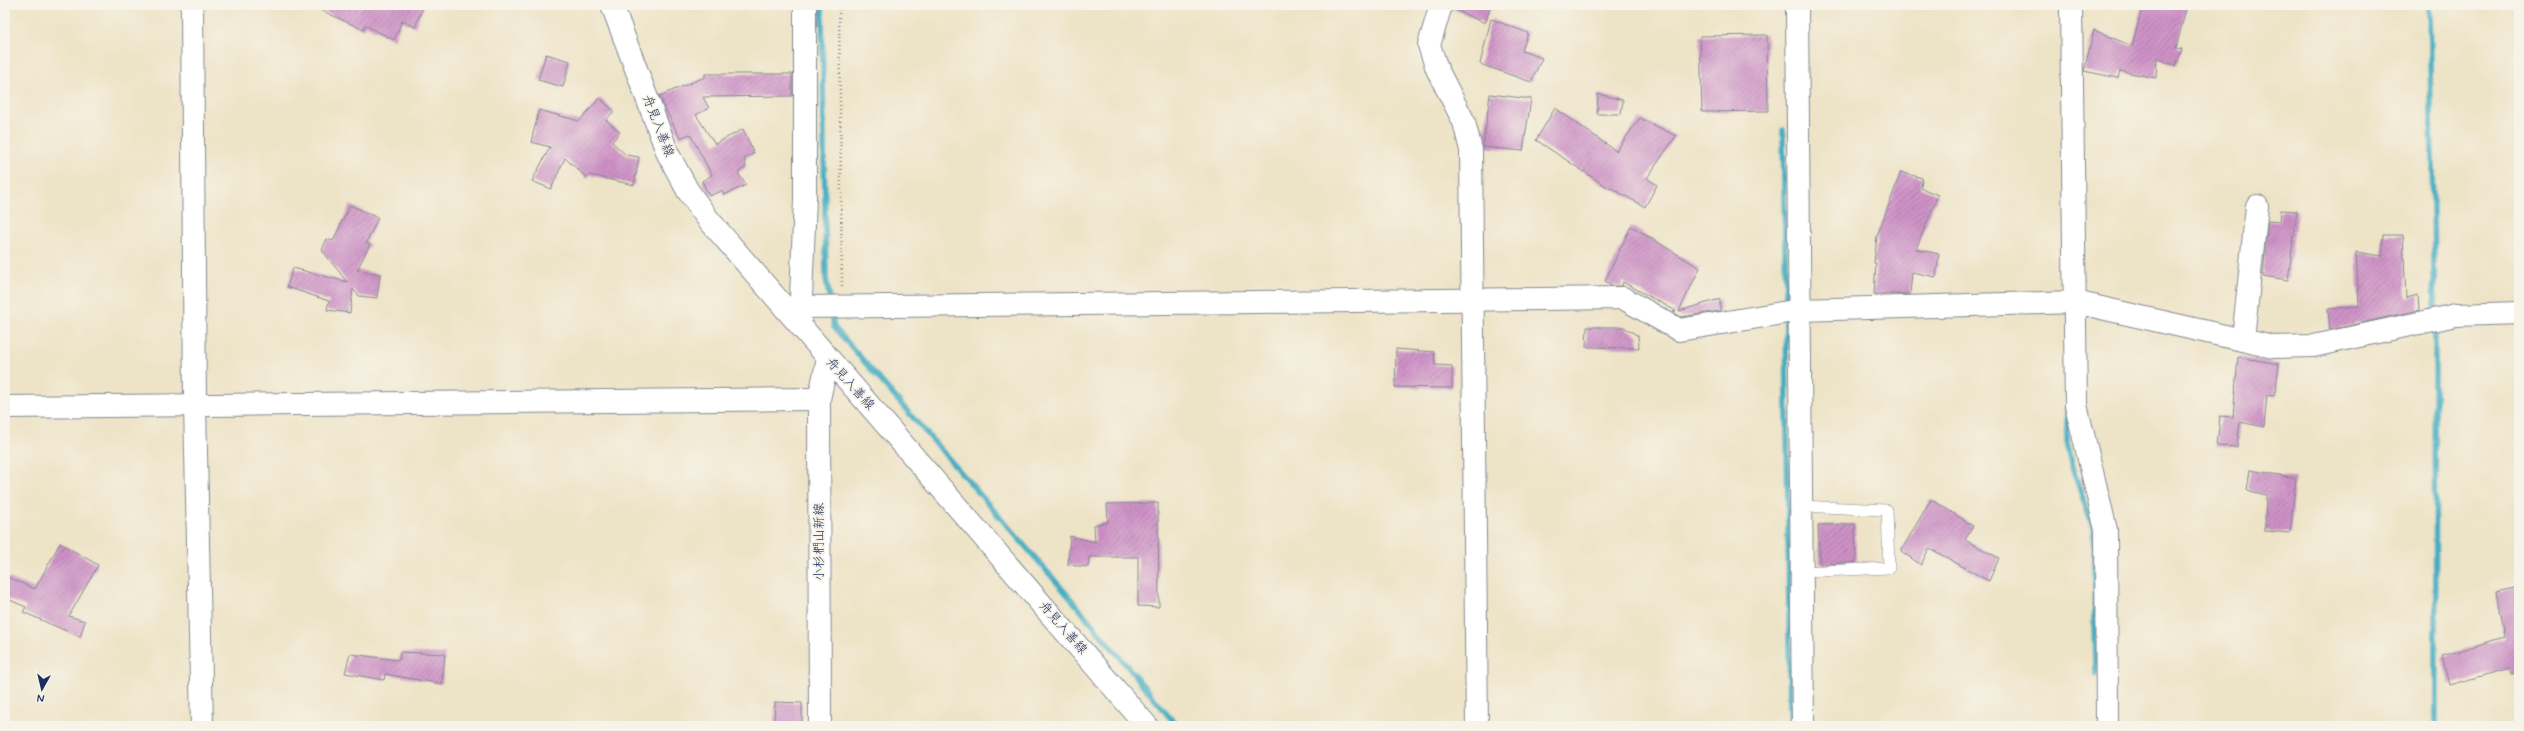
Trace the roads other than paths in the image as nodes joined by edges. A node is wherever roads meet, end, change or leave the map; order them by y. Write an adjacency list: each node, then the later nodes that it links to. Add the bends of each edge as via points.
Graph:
1 (192, 5): 16 (street)
2 (612, 5): 12 (street, 舟見入善線, via 668,154 688,191 708,219)
3 (805, 5): 12 (street, via 805,199)
4 (1441, 5): 8 (street, via 1429,45 1437,69 1464,122 1471,150)
5 (1797, 5): 10 (street)
6 (2071, 5): 9 (street)
7 (2257, 206): 13 (street)
8 (1472, 300): 10 (street, via 1623,298 1679,330); 12 (street, via 841,306); 23 (street)
9 (2075, 302): 10 (street); 13 (street); 25 (street, via 2076,405 2106,530)
10 (1800, 310): 18 (street)
11 (2519, 313): 13 (street, via 2456,315 2313,346 2273,347)
12 (800, 315): 14 (street, 舟見入善線)
13 (2243, 340)
14 (828, 359): 15 (street, 小杉椚山新線); 22 (street, 舟見入善線)
15 (819, 399): 16 (street); 21 (street, 小杉椚山新線)
16 (195, 406): 17 (street); 20 (street)
17 (5, 408)
18 (1800, 506): 19 (street); 19 (lane, via 1887,510 1889,568)
19 (1801, 572): 24 (street)
20 (202, 726)
21 (820, 726)
22 (1147, 726)
23 (1477, 726)
24 (1803, 726)
25 (2107, 726)

